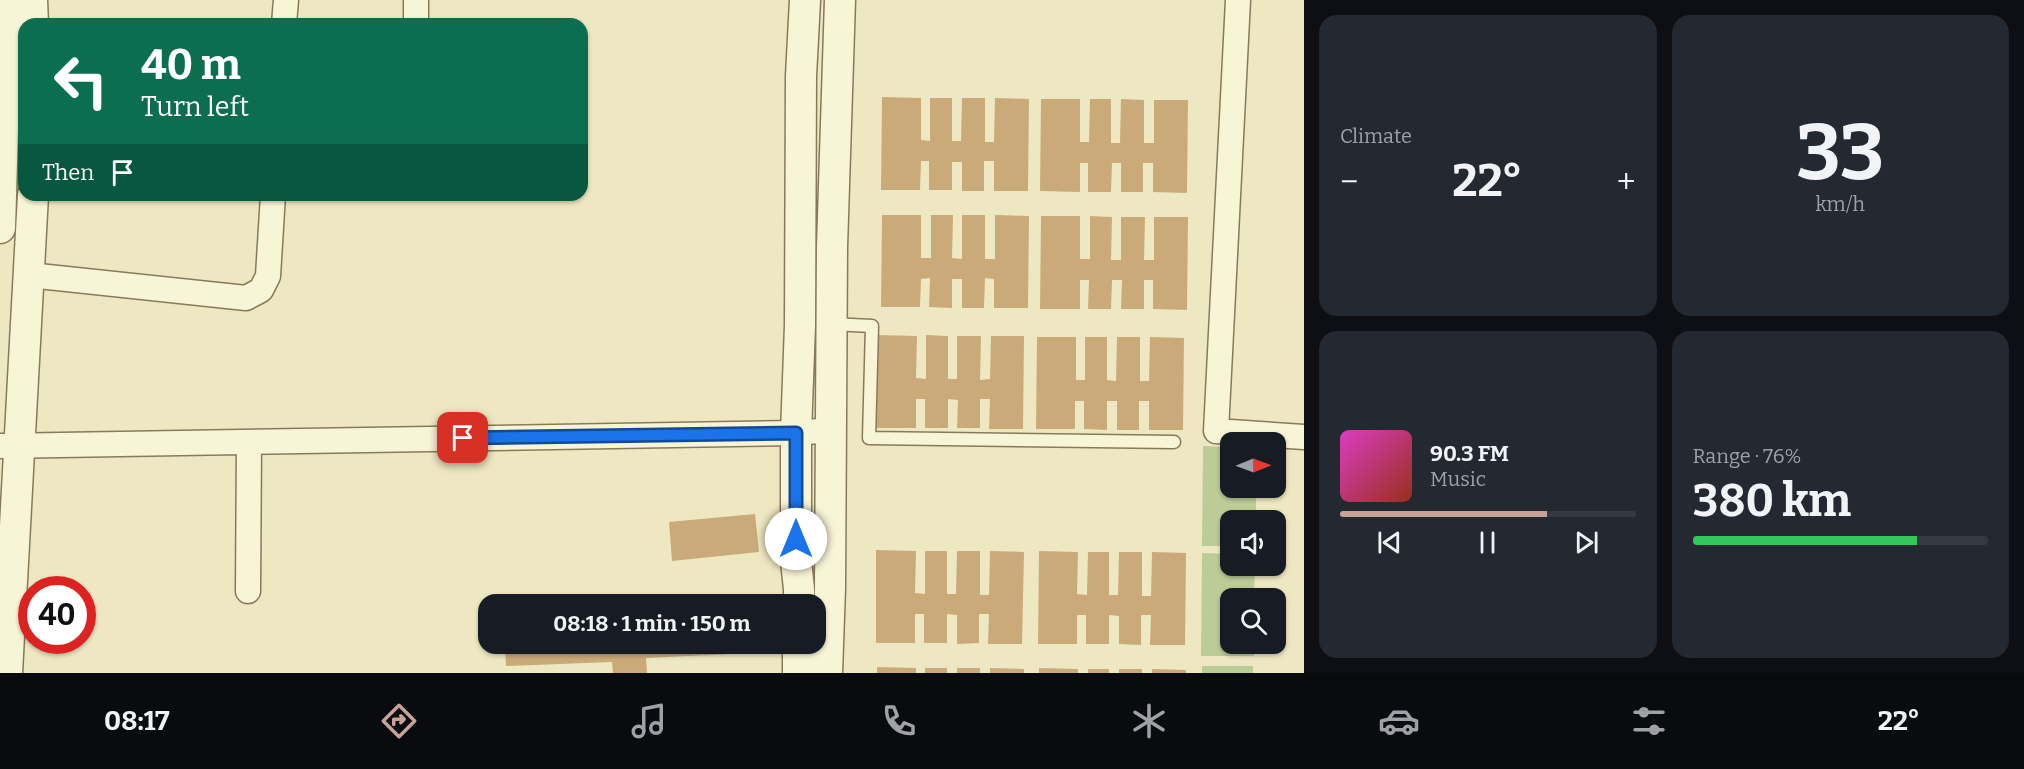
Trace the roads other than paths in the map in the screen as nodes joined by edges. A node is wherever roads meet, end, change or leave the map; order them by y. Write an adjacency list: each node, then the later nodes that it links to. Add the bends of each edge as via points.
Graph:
1 (7, 0): 13 (street)
2 (32, 0): 8 (street)
3 (286, 0): 9 (street)
4 (416, 0): 10 (street)
5 (805, 0): 16 (street)
6 (840, 0): 15 (street)
7 (1239, 0): 19 (street, via 1216,431)
8 (33, 18)
9 (284, 18)
10 (416, 18)
11 (33, 201): 14 (street)
12 (273, 201): 14 (street, via 268,276 261,290 246,298)
13 (0, 228)
14 (29, 275): 22 (street)
15 (831, 324): 16 (street); 17 (street); 21 (lane, via 872,326 869,438)
16 (800, 325): 18 (street)
17 (830, 430): 18 (street); 26 (street)
18 (796, 433): 20 (street); 24 (street)
19 (1304, 436)
20 (249, 442): 22 (street); 23 (street)
21 (1174, 442)
22 (10, 446): 27 (street)
23 (248, 591)
24 (799, 594)
25 (798, 663): 26 (street)
26 (827, 672)
27 (7, 673)

